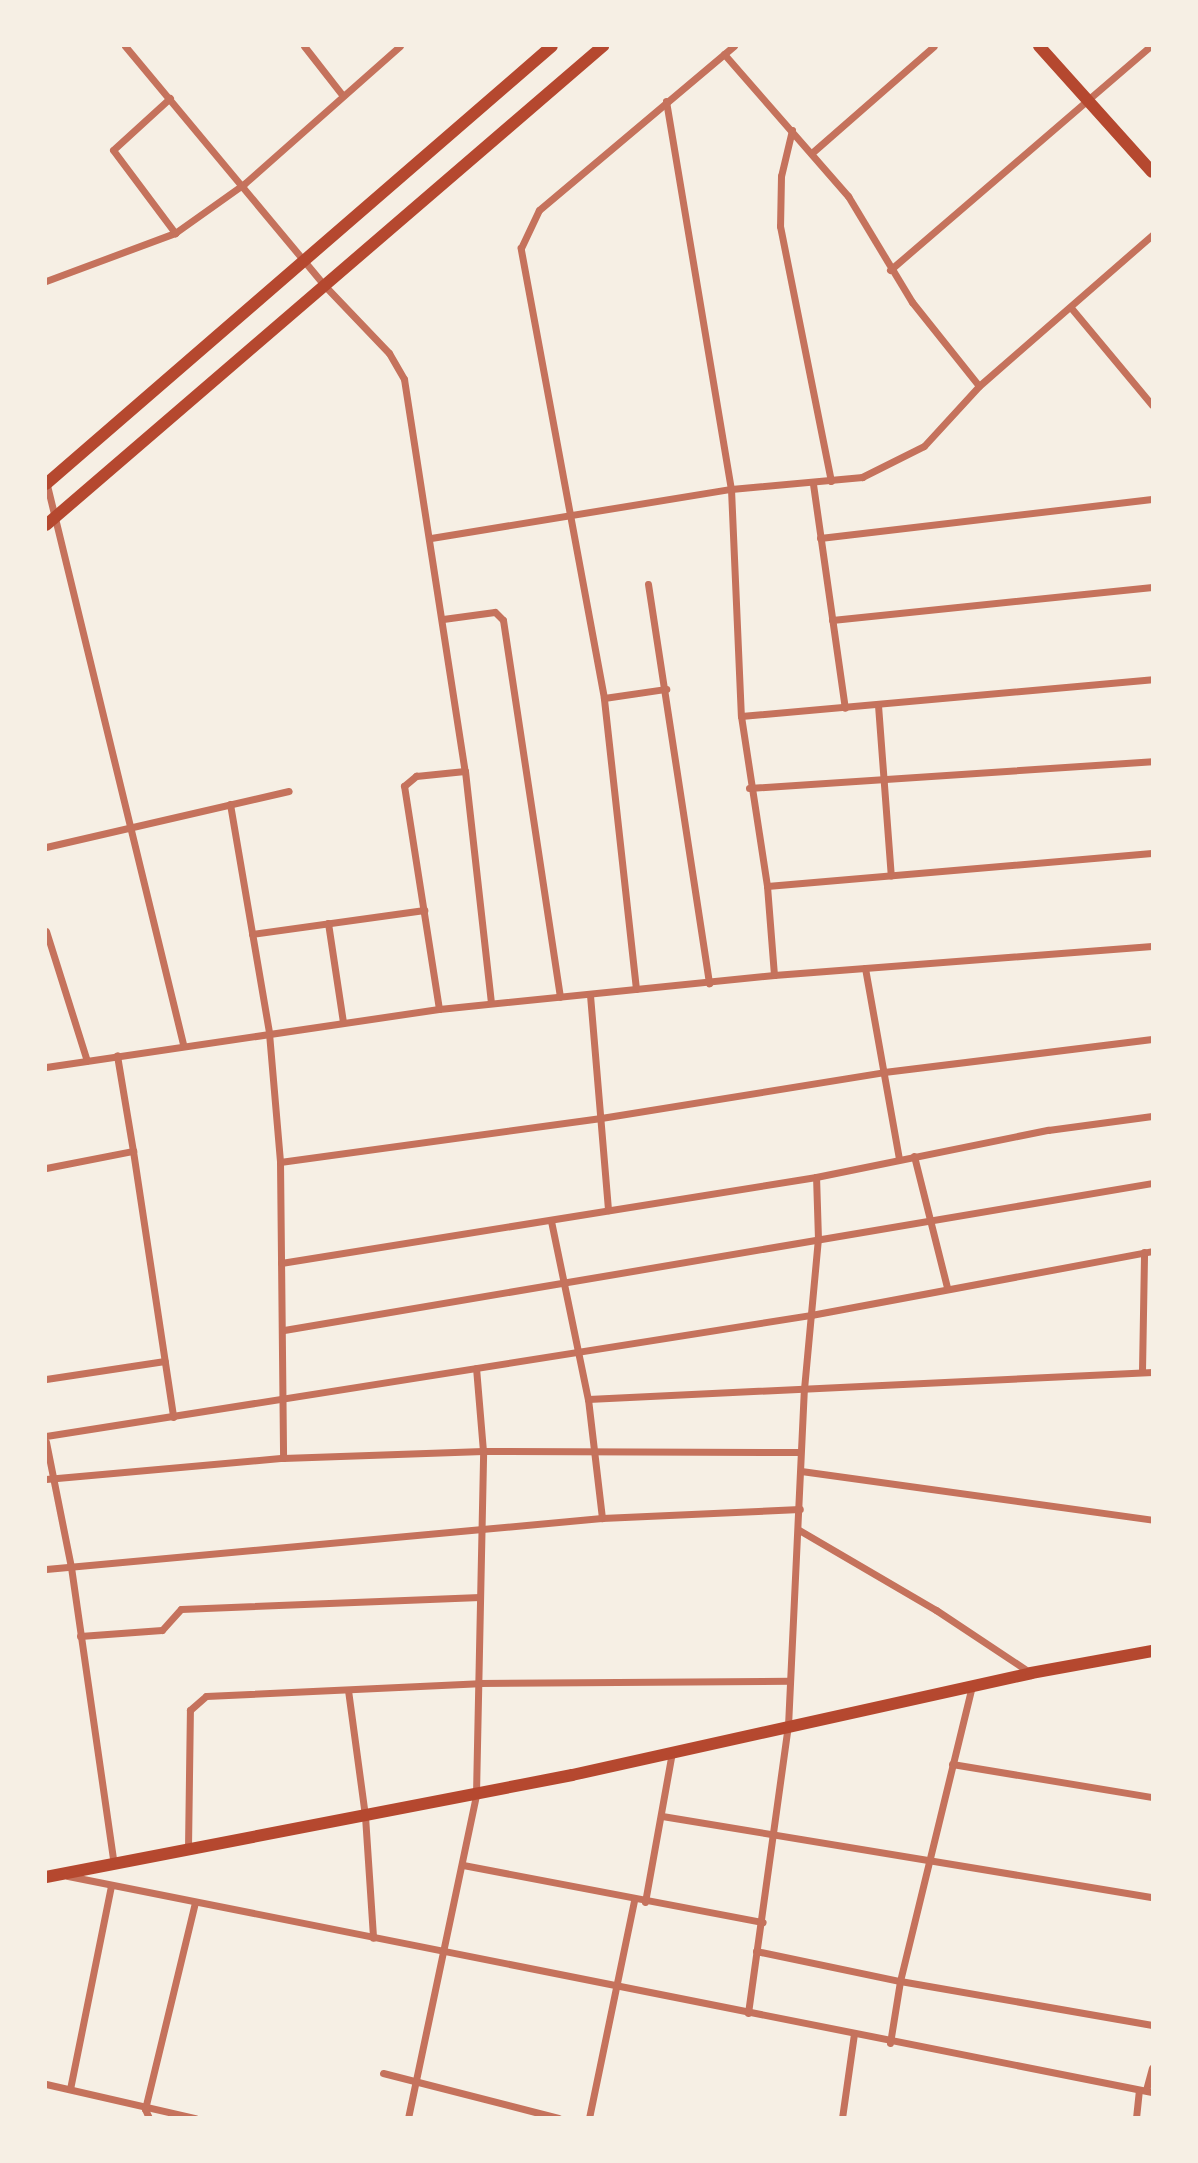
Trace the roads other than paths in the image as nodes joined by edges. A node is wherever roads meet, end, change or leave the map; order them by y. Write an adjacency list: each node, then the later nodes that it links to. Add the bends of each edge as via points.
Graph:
1 (125, 46): 12 (street)
2 (304, 46): 11 (street)
3 (400, 46): 11 (street)
4 (552, 46): 21 (main road)
5 (603, 46): 24 (main road)
6 (734, 46): 10 (street)
7 (934, 46): 16 (street)
8 (1039, 46): 14 (main road)
9 (1150, 46): 14 (street)
10 (724, 54): 13 (street); 15 (street)
11 (344, 96): 18 (street)
12 (170, 98): 18 (street); 19 (street, via 113,150)
13 (666, 101): 31 (street); 33 (street, via 539,210 524,234 522,248)
14 (1087, 101): 17 (main road); 22 (street)
15 (792, 130): 16 (street); 28 (street, via 781,176 780,226)
16 (814, 151): 22 (street, via 848,195)
17 (1153, 172)
18 (244, 184): 19 (street); 21 (street)
19 (175, 233): 23 (street)
20 (1153, 234): 25 (street)
21 (304, 259): 24 (street); 29 (main road)
22 (890, 270): 26 (street)
23 (46, 281)
24 (324, 285): 34 (main road); 35 (street, via 388,353 404,379)
25 (1072, 309): 26 (street); 27 (street)
26 (979, 386): 28 (street, via 924,446 862,477)
27 (1153, 405)
28 (831, 481): 30 (street)
29 (46, 483): 34 (street)
30 (813, 484): 31 (street); 36 (street)
31 (731, 489): 33 (street); 46 (street)
32 (1153, 499): 36 (street)
33 (570, 516): 35 (street); 43 (street)
34 (50, 522): 53 (street)
35 (431, 538): 39 (street)
36 (820, 538): 40 (street)
37 (648, 584): 42 (street)
38 (1153, 587): 40 (street)
39 (443, 620): 48 (street); 68 (street, via 495,612 503,620)
40 (832, 620): 45 (street)
41 (1153, 679): 44 (street)
42 (666, 689): 43 (street); 65 (street)
43 (604, 698): 66 (street)
44 (878, 705): 45 (street); 49 (street)
45 (845, 708): 46 (street)
46 (741, 716): 50 (street)
47 (1153, 761): 49 (street)
48 (465, 771): 58 (street, via 416,776 404,786); 69 (street)
49 (884, 779): 50 (street); 56 (street)
50 (749, 788): 57 (street)
51 (289, 791): 52 (street)
52 (230, 804): 53 (street); 61 (street)
53 (130, 828): 54 (street); 74 (street)
54 (46, 847)
55 (1153, 853): 56 (street)
56 (891, 876): 57 (street)
57 (767, 886): 64 (street)
58 (424, 910): 59 (street); 70 (street)
59 (328, 923): 61 (street); 71 (street)
60 (46, 931): 76 (street)
61 (252, 934): 72 (street)
62 (1153, 946): 63 (street)
63 (864, 968): 64 (street); 78 (street)
64 (774, 975): 65 (street)
65 (709, 983): 66 (street)
66 (636, 989): 67 (street)
67 (590, 995): 68 (street); 80 (street)
68 (560, 998): 69 (street)
69 (491, 1003): 70 (street)
70 (439, 1009): 71 (street)
71 (343, 1022): 72 (street)
72 (269, 1033): 74 (street); 84 (street)
73 (1153, 1039): 78 (street)
74 (183, 1044): 75 (street)
75 (117, 1055): 76 (street); 81 (street)
76 (87, 1061): 77 (street)
77 (46, 1067)
78 (884, 1072): 80 (street); 83 (street)
79 (1153, 1116): 82 (street, via 1048,1130)
80 (601, 1118): 84 (street); 88 (street)
81 (133, 1151): 85 (street); 100 (street)
82 (914, 1156): 83 (street); 89 (street)
83 (899, 1159): 86 (street)
84 (280, 1162): 93 (street)
85 (46, 1168)
86 (816, 1177): 88 (street); 91 (street)
87 (1153, 1183): 89 (street)
88 (608, 1210): 90 (street)
89 (928, 1220): 91 (street); 95 (street)
90 (551, 1221): 93 (street); 94 (street)
91 (818, 1240): 94 (street); 96 (street)
92 (1149, 1251): 95 (street); 97 (street)
93 (281, 1264): 98 (street)
94 (566, 1284): 98 (street); 99 (street)
95 (947, 1287): 96 (street)
96 (811, 1315): 99 (street); 105 (street)
97 (1148, 1324): 102 (street)
98 (284, 1329): 107 (street)
99 (579, 1349): 101 (street); 106 (street)
100 (164, 1361): 104 (street); 108 (street)
101 (477, 1368): 107 (street); 111 (street)
102 (1142, 1371): 103 (street); 105 (street)
103 (1153, 1372)
104 (46, 1379)
105 (804, 1389): 106 (street); 112 (street)
106 (588, 1399): 113 (street)
107 (283, 1400): 108 (street); 114 (street)
108 (173, 1417): 109 (street)
109 (46, 1436)
110 (46, 1442): 116 (street)
111 (483, 1451): 113 (street); 114 (street); 120 (street)
112 (800, 1451): 113 (street); 115 (street)
113 (595, 1452): 118 (street)
114 (283, 1458): 116 (street)
115 (801, 1471): 117 (street); 119 (street)
116 (50, 1478): 122 (street)
117 (800, 1509): 118 (street); 121 (street)
118 (601, 1518): 120 (street)
119 (1153, 1520)
120 (481, 1529): 122 (street); 124 (street)
121 (799, 1530): 127 (street, via 936,1610); 128 (street)
122 (71, 1567): 123 (street); 125 (street)
123 (46, 1569)
124 (480, 1597): 125 (street, via 181,1609 162,1630); 129 (street)
125 (80, 1636): 142 (street)
126 (1153, 1651): 127 (main road)
127 (1031, 1673): 130 (main road)
128 (789, 1681): 129 (street); 132 (street)
129 (479, 1684): 131 (street); 135 (street)
130 (971, 1689): 132 (main road); 134 (street)
131 (348, 1690): 137 (street); 140 (street, via 206,1696 193,1703)
132 (788, 1726): 133 (main road); 139 (street)
133 (672, 1752): 135 (main road); 138 (street)
134 (952, 1764): 136 (street); 141 (street)
135 (476, 1794): 137 (main road); 143 (street)
136 (1153, 1797)
137 (365, 1816): 140 (main road); 151 (street)
138 (662, 1816): 139 (street); 149 (street)
139 (776, 1834): 141 (street); 150 (street)
140 (188, 1848): 142 (main road)
141 (929, 1858): 146 (street); 154 (street)
142 (114, 1864): 144 (main road)
143 (463, 1865): 147 (street); 153 (street)
144 (51, 1875): 145 (street)
145 (111, 1885): 148 (street); 164 (street)
146 (1153, 1897)
147 (634, 1900): 149 (street); 155 (street)
148 (195, 1902): 151 (street); 166 (street)
149 (645, 1902): 150 (street)
150 (763, 1922): 152 (street)
151 (373, 1938): 153 (street)
152 (756, 1951): 154 (street); 156 (street)
153 (442, 1953): 155 (street); 162 (street)
154 (900, 1981): 157 (street); 159 (street)
155 (617, 1987): 156 (street); 171 (street)
156 (748, 2013): 158 (street)
157 (1153, 2025)
158 (854, 2034): 159 (street); 172 (street)
159 (890, 2043): 165 (street)
160 (1153, 2068): 165 (street)
161 (383, 2073): 162 (street)
162 (414, 2081): 169 (street); 170 (street)
163 (46, 2084): 164 (street)
164 (70, 2089): 166 (street)
165 (1146, 2091): 173 (street)
166 (145, 2109): 167 (street); 168 (street)
167 (149, 2118)
168 (195, 2118)
169 (408, 2118)
170 (558, 2118)
171 (589, 2118)
172 (842, 2118)
173 (1136, 2118)

